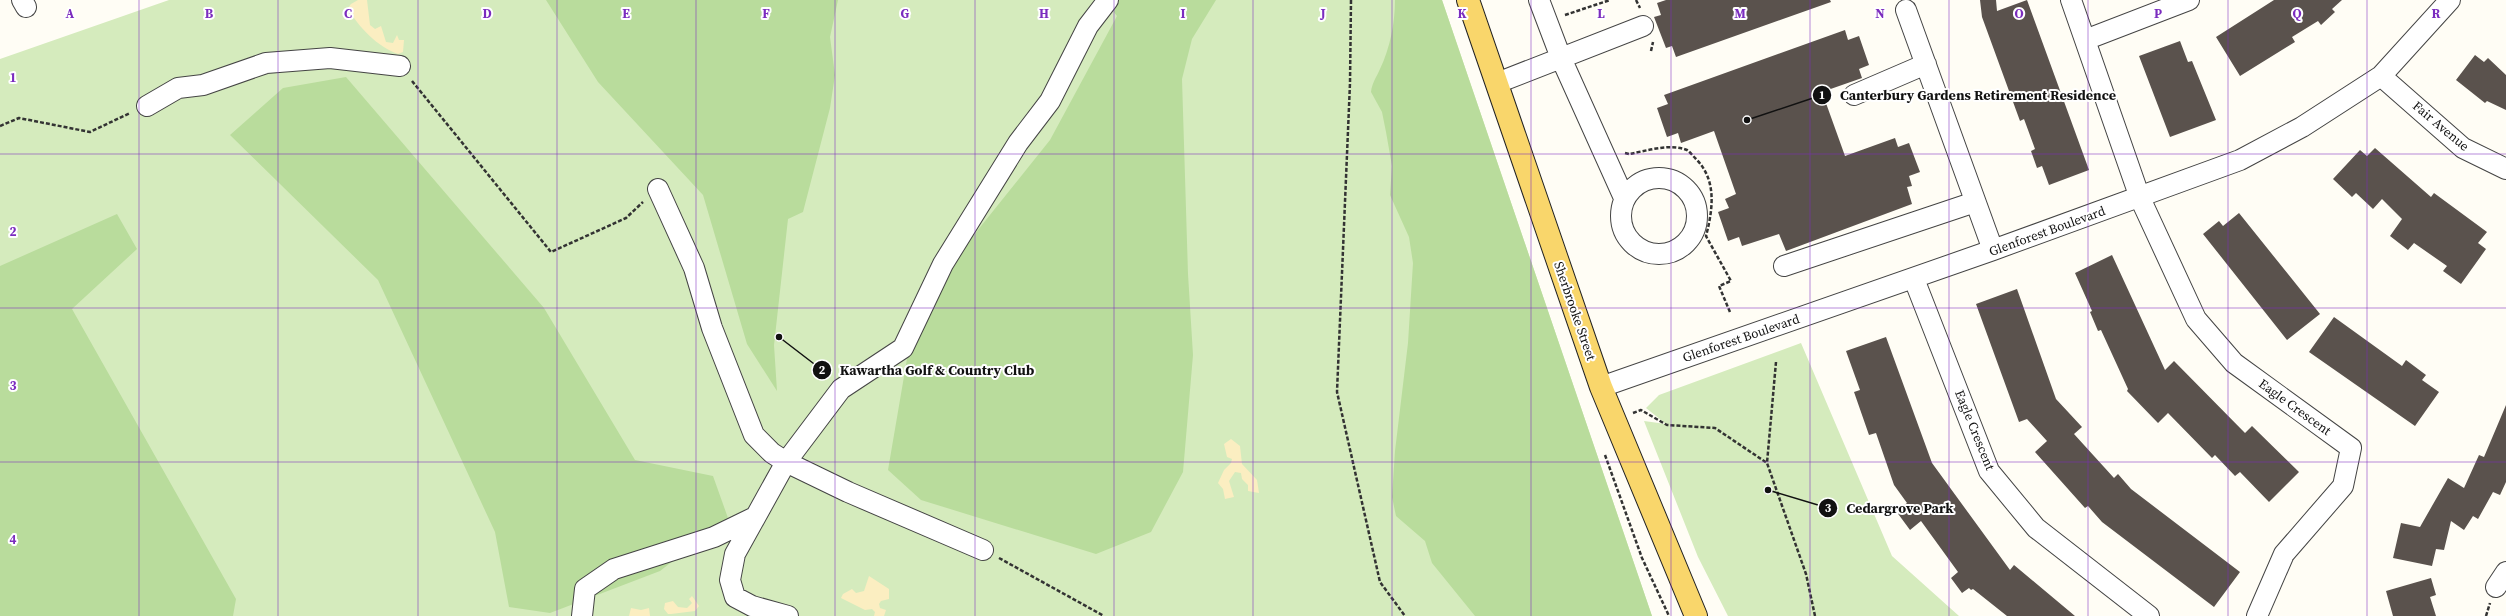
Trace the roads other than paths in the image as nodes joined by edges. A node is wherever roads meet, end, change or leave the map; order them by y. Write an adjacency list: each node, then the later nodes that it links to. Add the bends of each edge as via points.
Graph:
1 (1108, 0): 26 (street, via 1088,26 1050,101 1018,143 944,264 903,348 841,388)
2 (1468, 0): 14 (main road, Sherbrooke Street)
3 (1539, 0): 10 (street)
4 (2071, 0): 9 (street)
5 (2189, 0): 9 (street)
6 (2450, 0): 13 (street, Glenforest Boulevard)
7 (1906, 10): 11 (street)
8 (1643, 26): 10 (street)
9 (2085, 40): 20 (street)
10 (1560, 58): 14 (street); 19 (street)
11 (1926, 64): 15 (street); 21 (street)
12 (400, 66): 16 (street, via 330,58 266,63 203,85 178,88)
13 (2381, 76): 17 (street, Fair Avenue, via 2463,148); 20 (street, Glenforest Boulevard, via 2268,146 2240,160)
14 (1497, 83): 25 (main road, Sherbrooke Street)
15 (1854, 95)
16 (147, 106)
17 (2506, 169)
18 (658, 189): 26 (street, via 694,268 712,328 754,435 772,453)
19 (1624, 198)
20 (2140, 198): 22 (street, Glenforest Boulevard); 33 (street, Eagle Crescent, via 2196,319 2234,363 2351,448 2343,486 2284,554)
21 (1975, 202): 22 (street); 23 (street)
22 (1993, 250): 24 (street, Glenforest Boulevard)
23 (1784, 266)
24 (1914, 279): 25 (street, Glenforest Boulevard); 32 (street, Eagle Crescent, via 1989,471 2036,528)
25 (1601, 387): 31 (main road, Sherbrooke Street)
26 (786, 462): 27 (street); 28 (street, via 848,492)
27 (753, 518): 29 (street, via 714,537 614,569 584,589); 30 (street, via 733,562 730,580 732,590 735,597 742,602)
28 (983, 550)
29 (582, 616)
30 (788, 616)
31 (1696, 616)
32 (2149, 616)
33 (2257, 616)

